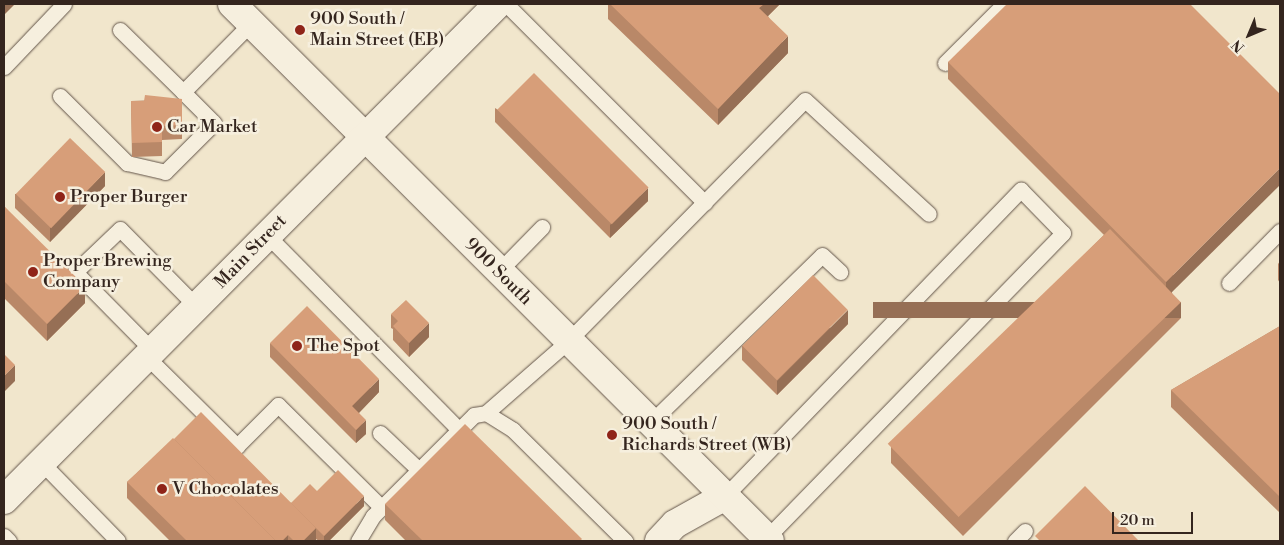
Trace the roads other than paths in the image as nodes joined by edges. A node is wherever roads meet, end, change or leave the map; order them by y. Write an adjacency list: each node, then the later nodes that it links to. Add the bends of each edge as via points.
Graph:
1 (64, 4): 9 (lane)
2 (232, 4): 6 (street, 900 South)
3 (498, 4): 12 (street, Main Street)
4 (506, 4): 13 (lane)
5 (1004, 4): 8 (lane)
6 (250, 23): 10 (lane); 12 (street, 900 South)
7 (120, 30): 10 (lane)
8 (945, 63)
9 (4, 67)
10 (183, 92): 11 (lane, via 214,123 165,172 127,163)
11 (60, 96)
12 (365, 137): 17 (street, Main Street); 18 (street, 900 South)
13 (705, 203): 14 (lane, via 805,100); 22 (lane)
14 (929, 214)
15 (542, 227): 18 (lane)
16 (1280, 231): 20 (lane)
17 (267, 235): 21 (street, Main Street); 26 (lane)
18 (498, 272): 22 (street, 900 South)
19 (840, 272): 25 (lane, via 822,256)
20 (1229, 283)
21 (197, 307): 23 (street, Main Street); 23 (lane, via 120,229 75,272)
22 (567, 342): 24 (lane); 25 (street, 900 South)
23 (150, 354): 28 (street, Main Street); 32 (lane, via 237,446 278,405)
24 (486, 413): 26 (lane, via 474,415); 38 (lane, via 513,430)
25 (650, 423): 30 (street, 900 South)
26 (459, 430): 29 (lane)
27 (380, 433): 29 (lane)
28 (41, 462): 31 (street, Main Street); 36 (lane)
29 (419, 470): 32 (lane)
30 (724, 496): 34 (street, 900 South); 34 (lane, via 1021,190 1064,233); 39 (street, via 675,524)
31 (4, 500)
32 (381, 507): 37 (lane)
33 (4, 536): 35 (lane)
34 (771, 540)
35 (9, 541)
36 (118, 541)
37 (358, 541)
38 (625, 541)
39 (659, 541)

